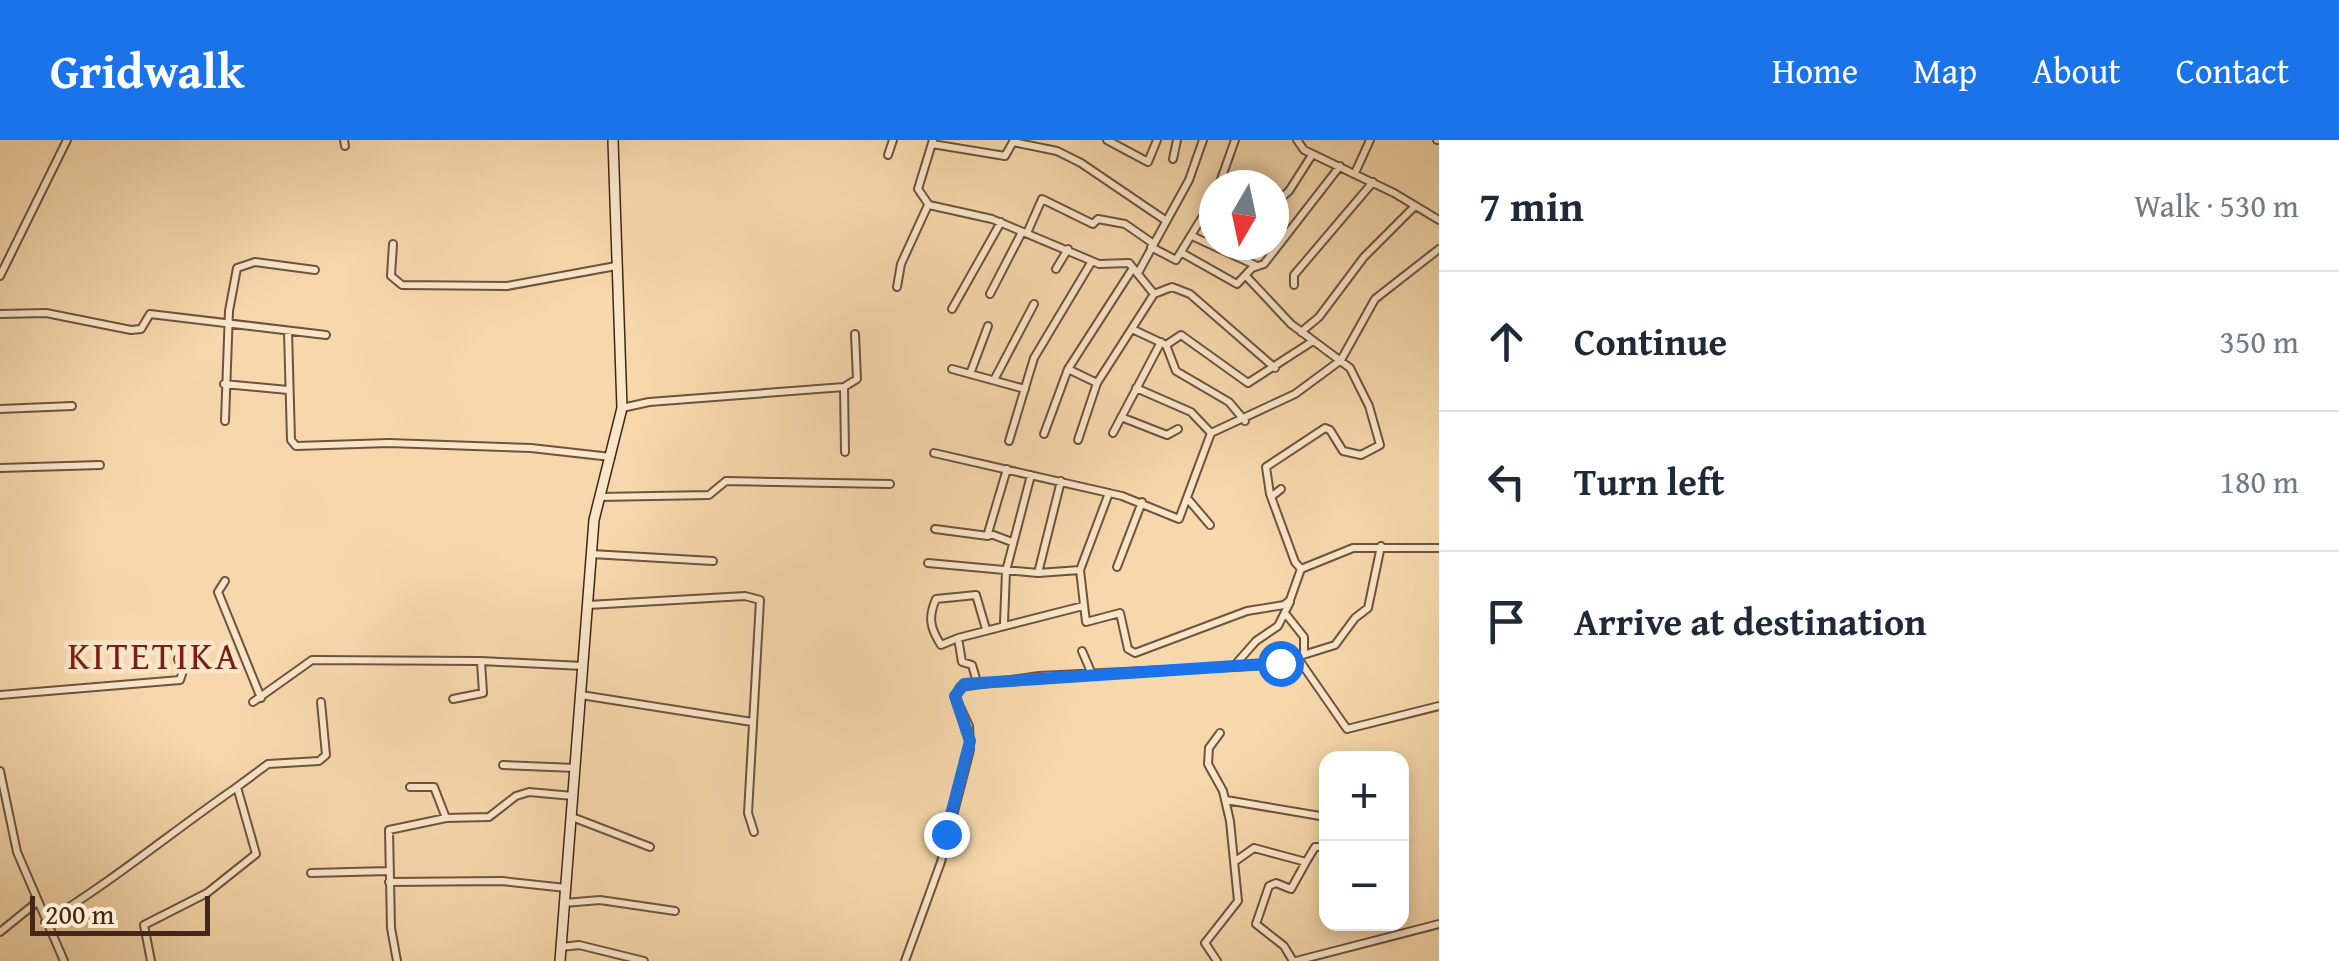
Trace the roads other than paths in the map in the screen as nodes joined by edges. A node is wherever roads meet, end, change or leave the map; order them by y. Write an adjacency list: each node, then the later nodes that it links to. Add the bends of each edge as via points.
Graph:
1 (67, 140): 41 (street)
2 (614, 140): 36 (street)
3 (893, 140): 13 (street)
4 (1106, 140): 5 (street, via 1148,162)
5 (1156, 140)
6 (1176, 140): 14 (street)
7 (1203, 140): 22 (street)
8 (1235, 140): 16 (street)
9 (1297, 140): 12 (street)
10 (1370, 140): 17 (street)
11 (933, 142): 20 (street, via 918,189); 22 (street, via 1004,156 1014,142 1057,151)
12 (1312, 154): 15 (street); 19 (street)
13 (888, 155)
14 (1173, 159)
15 (1340, 166): 17 (street); 37 (street)
16 (1225, 170)
17 (1355, 173): 18 (street)
18 (1374, 182): 21 (street); 43 (street, via 1294,275)
19 (1289, 192)
20 (928, 204): 24 (street); 44 (street)
21 (1415, 206): 23 (street); 54 (street)
22 (1165, 220): 30 (street)
23 (1439, 220)
24 (1001, 222): 26 (street); 48 (street)
25 (1199, 224): 27 (street)
26 (1024, 232): 30 (street, via 1042,199 1094,224 1098,218 1125,224); 31 (street); 45 (street)
27 (1192, 236): 28 (street); 33 (street)
28 (1199, 240)
29 (393, 244): 36 (street, via 391,276 402,285 507,286)
30 (1151, 245): 33 (street, via 1173,260); 40 (street)
31 (1068, 249): 35 (street); 38 (street)
32 (1439, 249): 59 (street, via 1375,299)
33 (1182, 253): 42 (street, via 1231,284)
34 (1249, 260): 37 (street)
35 (1092, 261): 40 (street, via 1124,262); 69 (street, via 1034,358)
36 (616, 266): 72 (street)
37 (1258, 266): 42 (street)
38 (1056, 269)
39 (315, 270): 50 (street, via 255,262 237,268)
40 (1136, 271): 46 (street); 62 (street)
41 (0, 276)
42 (1246, 276): 54 (street)
43 (1294, 286)
44 (897, 287)
45 (990, 294)
46 (1154, 294): 52 (street); 60 (street, via 1172,288 1190,294)
47 (1034, 304): 64 (street)
48 (952, 309)
49 (0, 314): 50 (street, via 46,313 131,330 141,329 147,314)
50 (228, 324): 53 (street); 66 (street)
51 (988, 326): 63 (street)
52 (1132, 329): 58 (street); 65 (street)
53 (288, 331): 56 (street); 70 (street)
54 (1300, 332): 57 (street)
55 (855, 334): 67 (street, via 858,379)
56 (326, 335)
57 (1313, 342): 59 (street); 60 (street)
58 (1163, 344): 60 (street, via 1181,336 1243,383); 68 (street); 75 (street, via 1176,372 1229,402)
59 (1341, 360): 75 (street); 95 (street, via 1364,393 1380,447 1361,456 1343,451 1324,428 1266,467)
60 (1275, 368)
61 (952, 369): 63 (street)
62 (1068, 370): 65 (street); 79 (street)
63 (970, 374): 64 (street)
64 (994, 380): 69 (street)
65 (1097, 383): 82 (street)
66 (224, 384): 70 (street); 76 (street)
67 (844, 387): 72 (street); 83 (street)
68 (1136, 388): 74 (street); 80 (street, via 1191,412)
69 (1025, 389): 81 (street)
70 (288, 390): 85 (street, via 296,446 389,443)
71 (72, 406): 73 (street)
72 (622, 408): 85 (street)
73 (0, 409)
74 (1121, 417): 77 (street, via 1167,435); 78 (street)
75 (1245, 420): 80 (street)
76 (225, 421)
77 (1178, 430)
78 (1113, 433)
79 (1044, 434)
80 (1210, 434): 96 (street)
81 (1009, 440)
82 (1078, 440)
83 (845, 452)
84 (934, 453): 88 (street)
85 (611, 457): 94 (street)
86 (100, 465): 87 (street)
87 (0, 468)
88 (1006, 469): 89 (street); 100 (street)
89 (1031, 475): 90 (street); 101 (street)
90 (1061, 481): 93 (street); 111 (street)
91 (890, 484): 94 (street, via 726,481 709,495)
92 (1282, 490): 95 (street)
93 (1110, 493): 97 (street); 109 (street)
94 (599, 496): 104 (street)
95 (1271, 496): 108 (street)
96 (1187, 498): 97 (street, via 1179,519); 98 (street)
97 (1142, 502): 107 (street)
98 (1210, 525)
99 (935, 530): 100 (street)
100 (989, 536): 101 (street)
101 (1012, 542): 110 (street)
102 (1381, 546): 103 (street); 108 (street, via 1353,548); 121 (street, via 1368,608 1335,645)
103 (1439, 548)
104 (591, 554): 105 (street); 114 (street)
105 (713, 561)
106 (928, 563): 110 (street)
107 (1117, 568)
108 (1301, 569): 113 (street)
109 (1080, 570): 111 (street); 115 (street)
110 (1006, 571): 111 (street); 117 (street)
111 (1038, 573)
112 (226, 580): 123 (street, via 218,592 257,700 312,660)
113 (1290, 600): 115 (street, via 1136,654 1128,649 1120,613 1089,623); 116 (street)
114 (586, 605): 124 (street); 133 (street, via 756,597 761,620)
115 (1083, 606): 117 (street)
116 (1284, 612): 121 (street, via 1304,637); 125 (street, via 1278,626)
117 (1004, 623): 118 (street)
118 (986, 629): 119 (street); 119 (street, via 976,595 936,599 929,614 940,645)
119 (958, 638): 127 (street, via 962,662 972,666)
120 (1082, 651): 126 (street)
121 (1300, 655): 125 (street); 132 (street, via 1347,728)
122 (178, 659): 129 (street, via 180,680)
123 (481, 661): 124 (street); 130 (street, via 483,693)
124 (583, 666): 128 (street)
125 (1233, 667): 126 (street)
126 (1092, 674): 127 (street)
127 (977, 682): 167 (street, via 956,690 970,750 938,875)
128 (578, 694): 133 (street); 136 (street)
129 (0, 695)
130 (453, 699)
131 (321, 702): 138 (street, via 326,755 319,762 268,764)
132 (1439, 706)
133 (752, 722): 146 (street, via 748,813)
134 (1220, 733): 141 (street, via 1208,764)
135 (503, 764): 136 (street)
136 (575, 768): 140 (street)
137 (0, 770): 142 (street)
138 (237, 787): 158 (street); 163 (street, via 256,854 207,893 144,925)
139 (410, 787): 144 (street, via 434,787)
140 (573, 796): 144 (street, via 522,793 493,816); 145 (street)
141 (1226, 800): 143 (street); 149 (street)
142 (3, 814): 155 (street)
143 (1319, 816)
144 (446, 818): 151 (street, via 388,830)
145 (572, 818): 147 (street); 154 (street)
146 (754, 832)
147 (650, 847)
148 (1319, 847): 150 (street)
149 (1237, 860): 150 (street, via 1254,848); 168 (street, via 1237,905 1206,943)
150 (1306, 862): 169 (street, via 1291,889 1268,886 1256,924)
151 (389, 871): 152 (street); 153 (street)
152 (310, 872)
153 (389, 882): 154 (street); 164 (street)
154 (566, 888): 156 (street)
155 (37, 902): 158 (street); 160 (street)
156 (564, 903): 157 (street, via 600,900); 161 (street)
157 (675, 911)
158 (46, 922): 162 (street)
159 (1439, 924): 169 (street)
160 (0, 932)
161 (561, 947): 165 (street); 166 (street, via 580,945)
162 (64, 961)
163 (152, 961)
164 (397, 961)
165 (560, 961)
166 (644, 961)
167 (905, 961)
168 (1217, 961)
169 (1295, 961)

